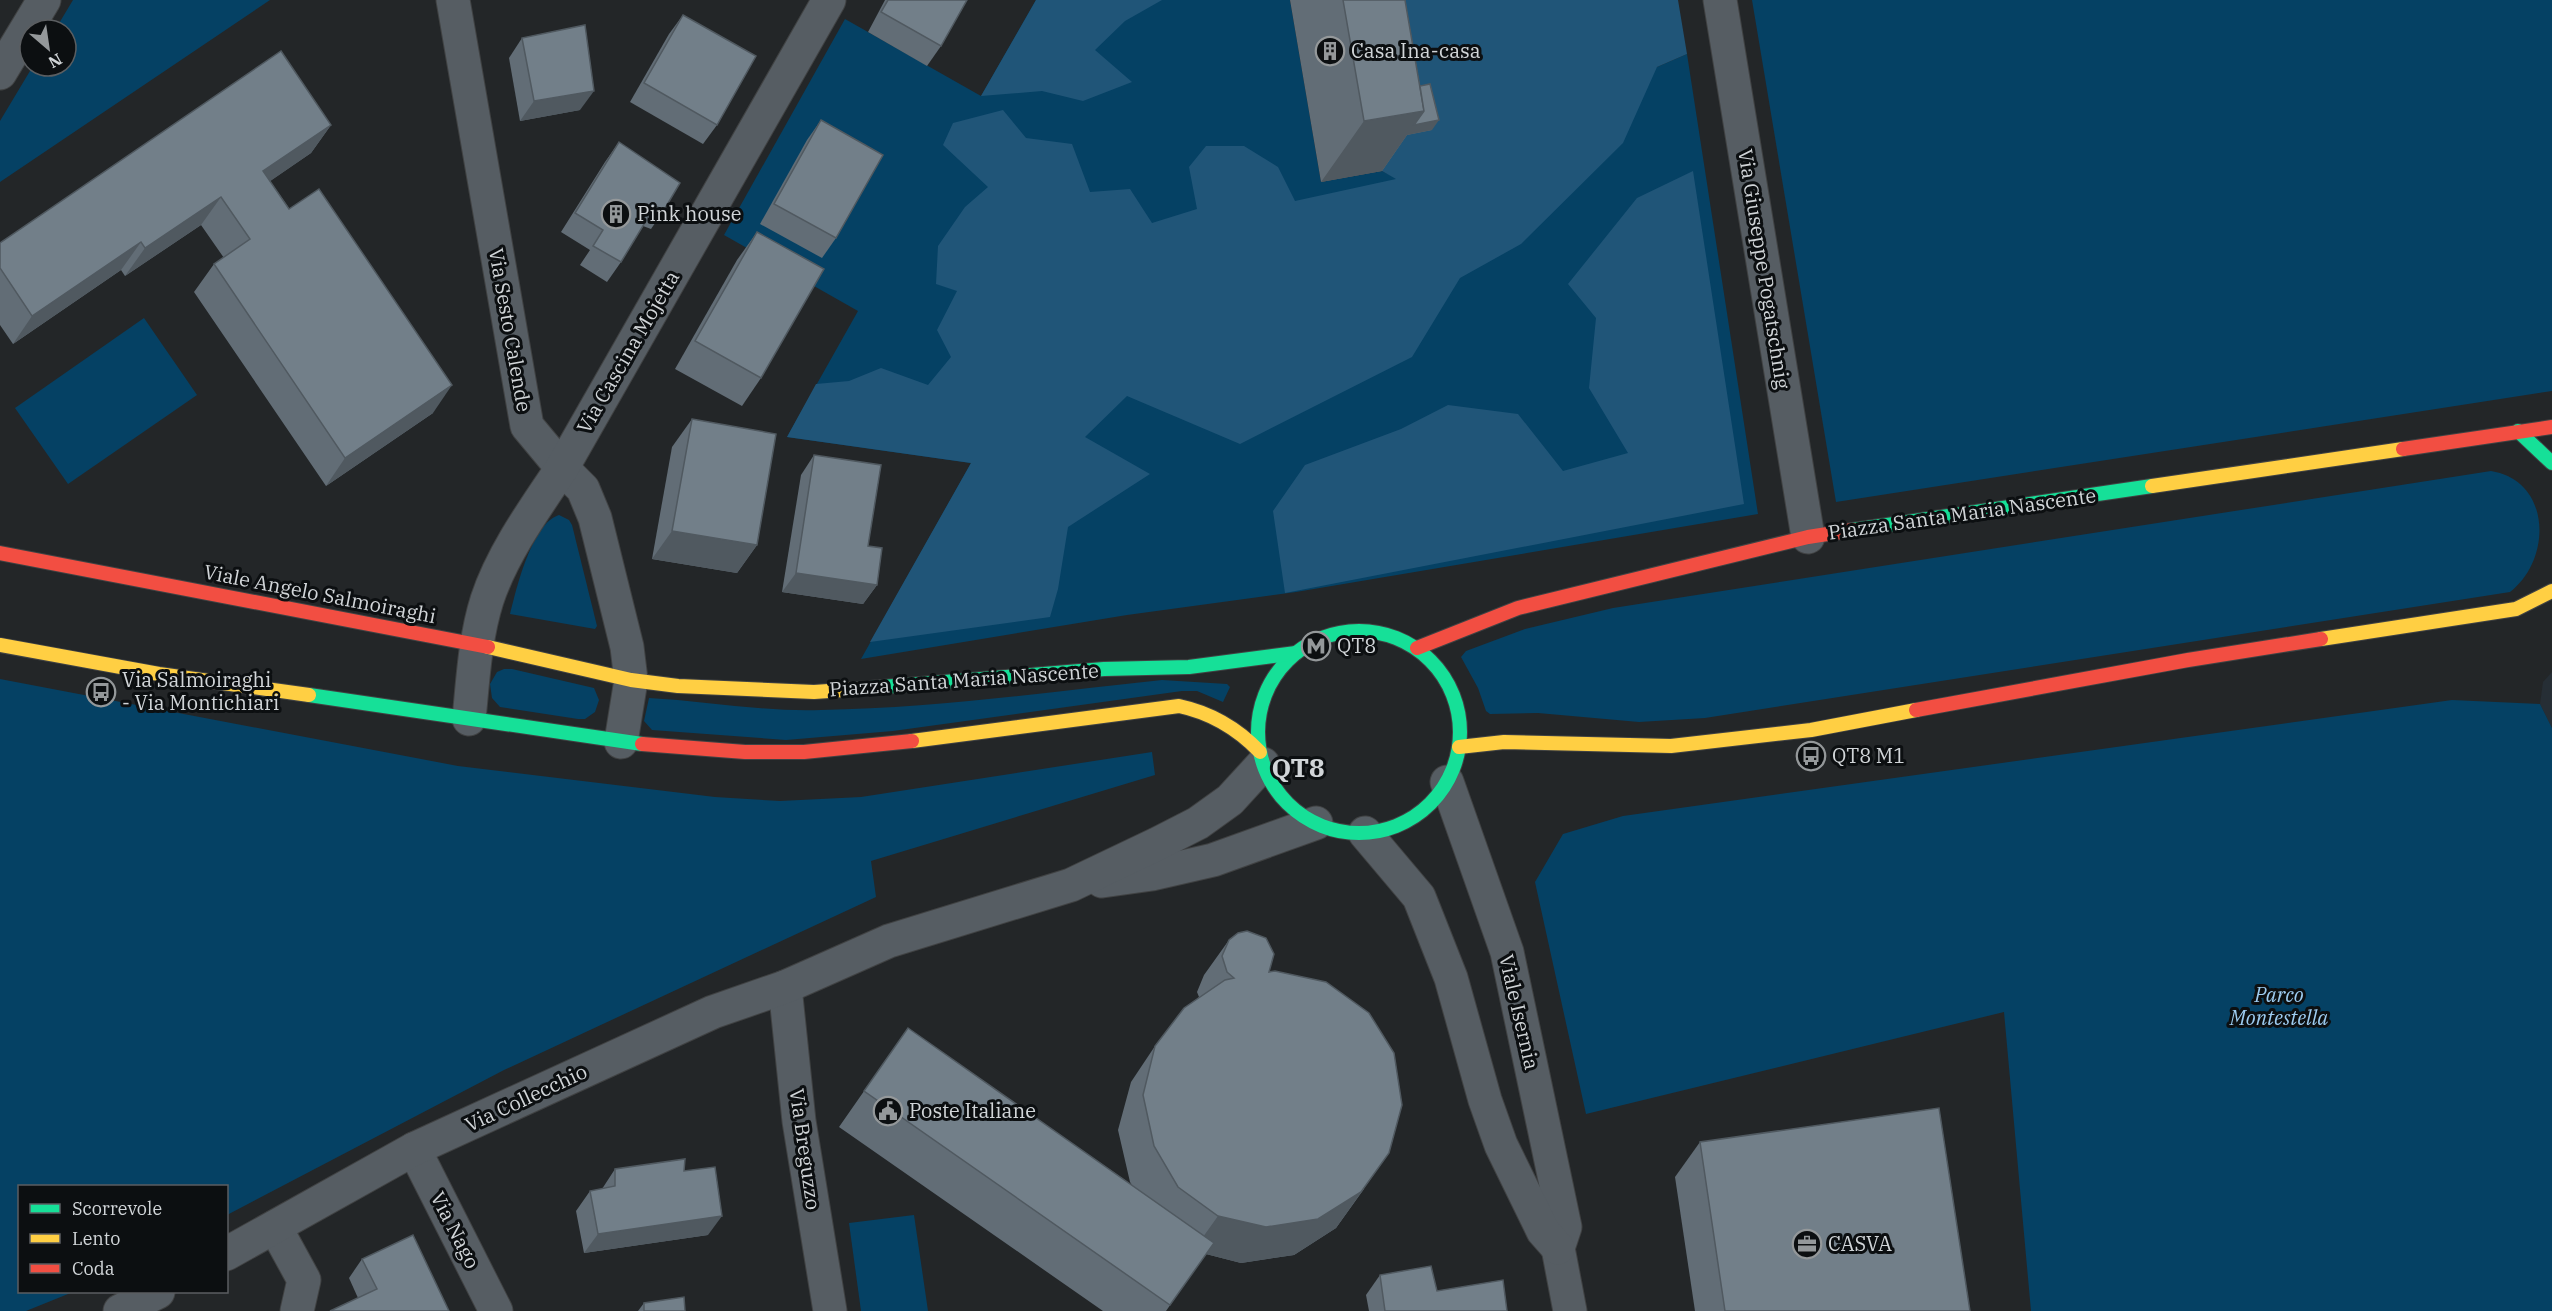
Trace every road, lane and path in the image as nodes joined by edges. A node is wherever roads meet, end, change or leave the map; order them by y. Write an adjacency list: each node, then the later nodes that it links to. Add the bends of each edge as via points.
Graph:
1 (44, 0): 5 (street)
2 (453, 0): 9 (street, Via Sesto Calende, via 527,426)
3 (829, 0): 9 (street, Via Cascina Mojetta)
4 (1720, 0): 10 (street, Via Giuseppe Pogatschnig)
5 (0, 73)
6 (2552, 427): 7 (street, Piazza Santa Maria Nascente)
7 (2518, 431): 8 (street); 10 (street, Piazza Santa Maria Nascente)
8 (2552, 463)
9 (562, 468): 13 (street, Via Cascina Mojetta, via 531,513 499,573 487,600); 17 (street, Via Sesto Calende, via 583,489 595,518)
10 (1808, 537): 15 (street, Piazza Santa Maria Nascente, via 1518,608)
11 (0, 553): 13 (street, Viale Angelo Salmoiraghi)
12 (2552, 591): 20 (street, via 2516,609 2188,660 1811,730 1671,746 1504,741)
13 (477, 644): 17 (street, Viale Angelo Salmoiraghi); 18 (street, Via Cascina Mojetta)
14 (0, 645): 18 (street, via 159,674)
15 (1417, 648): 16 (street, via 1396,637 1362,630 1330,635); 20 (street, via 1434,663 1453,691 1459,713)
16 (1296, 653): 17 (street, Piazza Santa Maria Nascente, via 1190,668 1104,669 814,692); 21 (street, via 1278,670 1266,691 1259,714)
17 (632, 680): 19 (street, Via Sesto Calende)
18 (469, 719): 19 (street)
19 (621, 742): 21 (street, via 745,752 804,752 1179,706 1226,723 1244,735)
20 (1460, 747): 22 (street)
21 (1261, 758): 23 (street, via 1273,785 1287,803); 25 (street, via 1230,800 1198,823)
22 (1447, 782): 24 (street, via 1432,802 1412,818 1389,829); 29 (street, Viale Isernia, via 1507,952 1565,1227)
23 (1316, 823): 24 (street, via 1340,831); 25 (street, via 1213,860 1152,874)
24 (1365, 833): 29 (street, Viale Isernia, via 1419,897 1451,978 1501,1145 1543,1231)
25 (1071, 885): 26 (street, via 889,941)
26 (785, 987): 27 (street, Via Collecchio, via 713,1012); 35 (street, Via Breguzzo, via 799,1121)
27 (414, 1149): 28 (street, Via Collecchio); 34 (street, Via Nago)
28 (275, 1227): 30 (street, Via Collecchio); 33 (street, via 304,1280)
29 (1558, 1248): 36 (street, Viale Isernia)
30 (228, 1253)
31 (156, 1293): 32 (street)
32 (120, 1311)
33 (297, 1311)
34 (496, 1311)
35 (830, 1311)
36 (1570, 1311)

